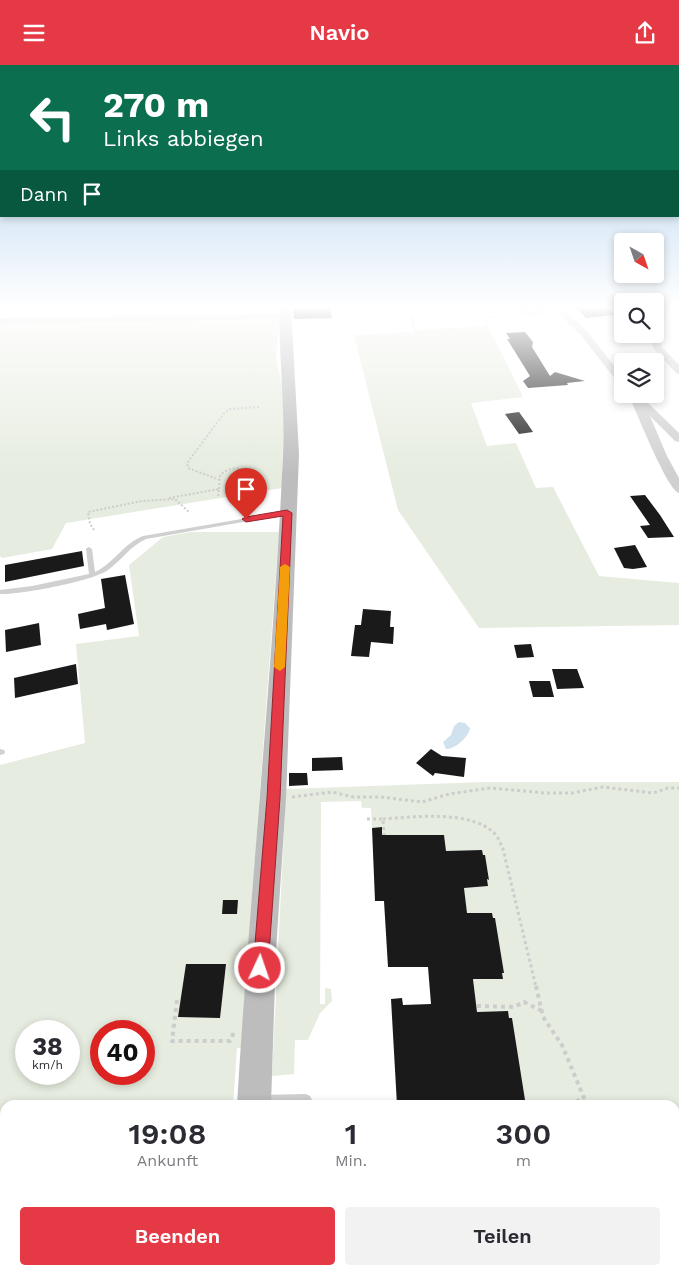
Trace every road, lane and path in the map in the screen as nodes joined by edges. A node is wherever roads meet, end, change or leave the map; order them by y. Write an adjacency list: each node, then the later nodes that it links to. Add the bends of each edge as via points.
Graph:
1 (288, 362): 13 (street, via 291,425)
2 (638, 403): 8 (street)
3 (642, 403): 5 (street)
4 (260, 407): 6 (path, via 224,412 187,464)
5 (679, 439)
6 (220, 480): 7 (path); 11 (path, via 222,473 239,468 244,470 241,488)
7 (219, 489): 9 (path); 10 (path)
8 (679, 489)
9 (218, 498)
10 (162, 499): 12 (path, via 175,499); 14 (path, via 88,512)
11 (244, 503)
12 (190, 513)
13 (287, 513): 16 (lane, via 145,537 132,543 100,573); 19 (street)
14 (94, 530)
15 (89, 549): 16 (lane)
16 (92, 575): 17 (lane)
17 (1, 593)
18 (679, 788): 19 (path, via 645,793 602,787 572,793 484,789 410,802 332,792)
19 (273, 798): 28 (street, via 262,941)
20 (367, 819): 21 (path)
21 (383, 819): 22 (path); 25 (path, via 462,819 481,823 498,835)
22 (384, 835)
23 (177, 1000): 26 (path, via 172,1041)
24 (477, 1006): 25 (path, via 514,1007 524,1001)
25 (542, 1011): 27 (path, via 562,1045)
26 (230, 1041)
27 (584, 1098): 29 (path)
28 (268, 1100)
29 (580, 1100)

